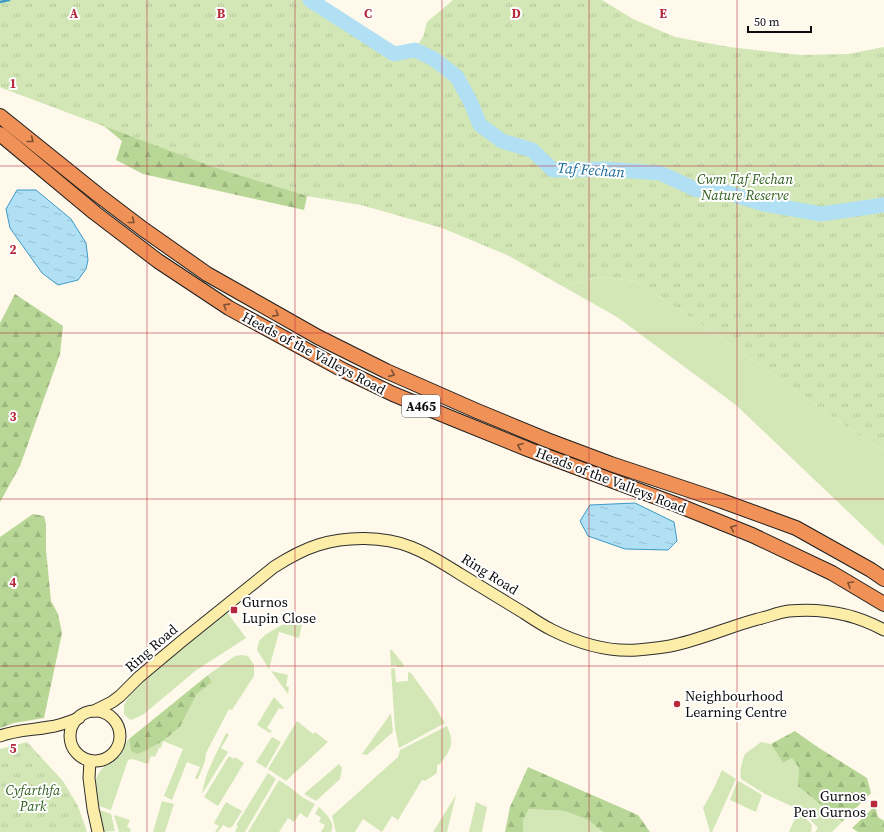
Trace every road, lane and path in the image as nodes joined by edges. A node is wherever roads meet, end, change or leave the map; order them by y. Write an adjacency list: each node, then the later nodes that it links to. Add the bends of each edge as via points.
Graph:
1 (0, 116): 3 (highway, Heads of the Valleys Road / A465, one-way to 3, via 97,194 207,274 318,337 386,371 547,440 796,528)
2 (0, 134): 4 (highway, Heads of the Valleys Road / A465, one-way to 2, via 832,573 752,535 456,420 393,394 337,366 229,308 158,261 95,213)
3 (884, 579)
4 (884, 604)
5 (884, 630): 6 (street, Ring Road, via 836,612 788,611 670,646 635,650 599,647 552,630 432,557 411,547 374,539 353,539 319,545 300,552 274,567 139,677)
6 (120, 696): 7 (street, Ring Road); 9 (street, via 116,704)
7 (94, 711): 8 (street); 9 (street, via 106,713)
8 (79, 718): 10 (street); 12 (street, via 71,728)
9 (116, 722): 13 (street, via 120,731 119,745 112,755 102,761)
10 (50, 727): 11 (street); 12 (street)
11 (0, 736)
12 (71, 740): 13 (street, via 76,752)
13 (90, 761): 14 (street, via 92,809)
14 (98, 832)

